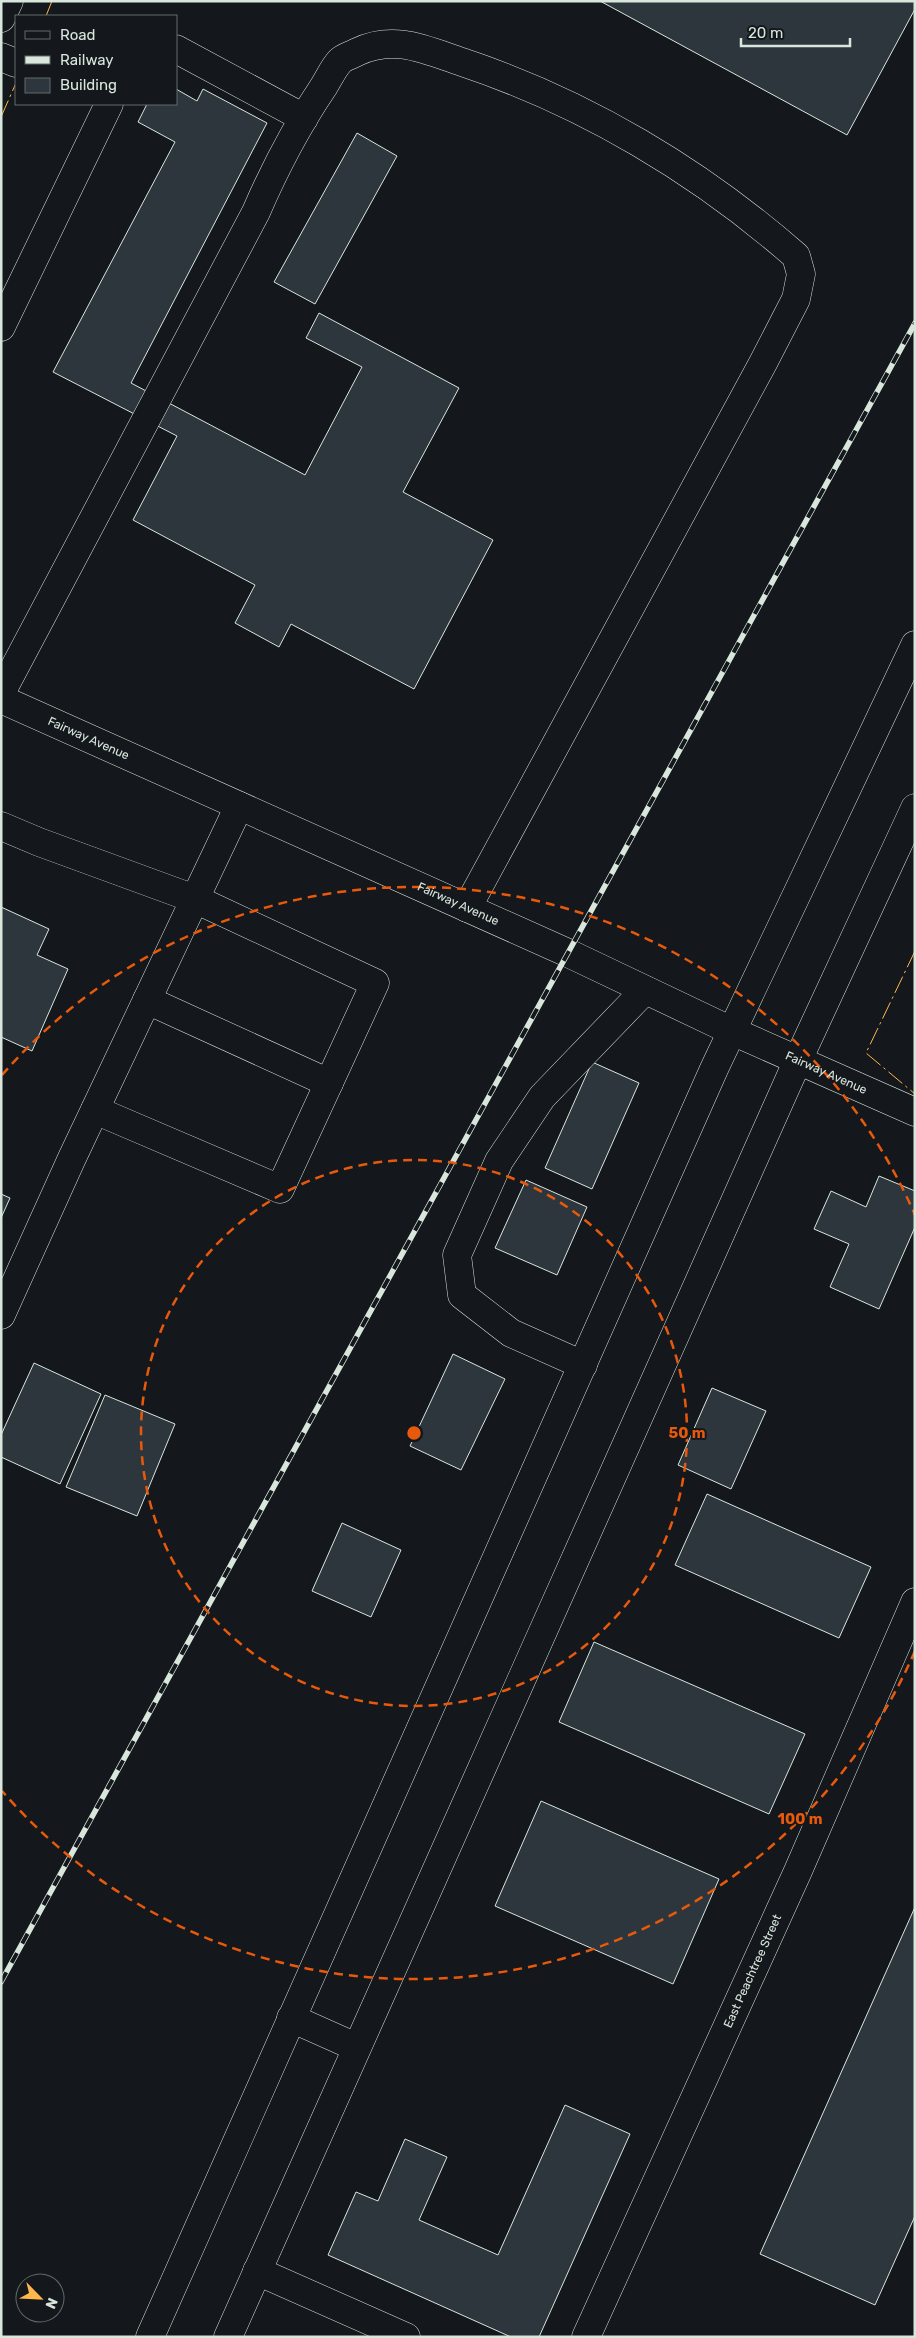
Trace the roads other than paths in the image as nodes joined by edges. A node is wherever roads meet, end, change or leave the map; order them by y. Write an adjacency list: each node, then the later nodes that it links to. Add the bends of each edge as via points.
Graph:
1 (9, 1): 2 (main road)
2 (1, 18)
3 (178, 50): 7 (main road)
4 (1, 57): 5 (main road)
5 (15, 63)
6 (109, 105): 8 (main road)
7 (304, 118): 10 (main road); 16 (main road, via 341,60 372,45 404,44 539,91 616,129 701,182 775,238 796,256 801,274 796,299 763,363)
8 (1, 327)
9 (915, 645): 19 (main road)
10 (1, 692)
11 (1, 699): 12 (main road, Fairway Avenue)
12 (239, 806): 15 (main road); 16 (main road, Fairway Avenue)
13 (915, 808): 20 (main road)
14 (1, 826): 15 (main road)
15 (195, 899): 18 (main road); 21 (main road, via 375,983)
16 (467, 908): 17 (main road, Fairway Avenue)
17 (645, 990): 19 (main road, Fairway Avenue); 25 (main road, via 542,1097 499,1162 456,1255 462,1295 511,1333)
18 (147, 1000): 21 (main road); 22 (main road)
19 (732, 1031): 20 (main road, Fairway Avenue); 25 (main road)
20 (798, 1060): 23 (main road, Fairway Avenue); 28 (main road)
21 (329, 1083): 22 (main road, via 280,1189)
22 (95, 1110): 24 (main road)
23 (915, 1112)
24 (1, 1315)
25 (583, 1364): 27 (main road)
26 (915, 1602): 33 (main road, East Peachtree Street, via 798,1871)
27 (291, 2018): 28 (main road); 30 (main road)
28 (356, 2047): 29 (main road)
29 (257, 2270): 31 (main road); 32 (main road)
30 (150, 2337)
31 (228, 2337)
32 (406, 2337)
33 (586, 2337)

